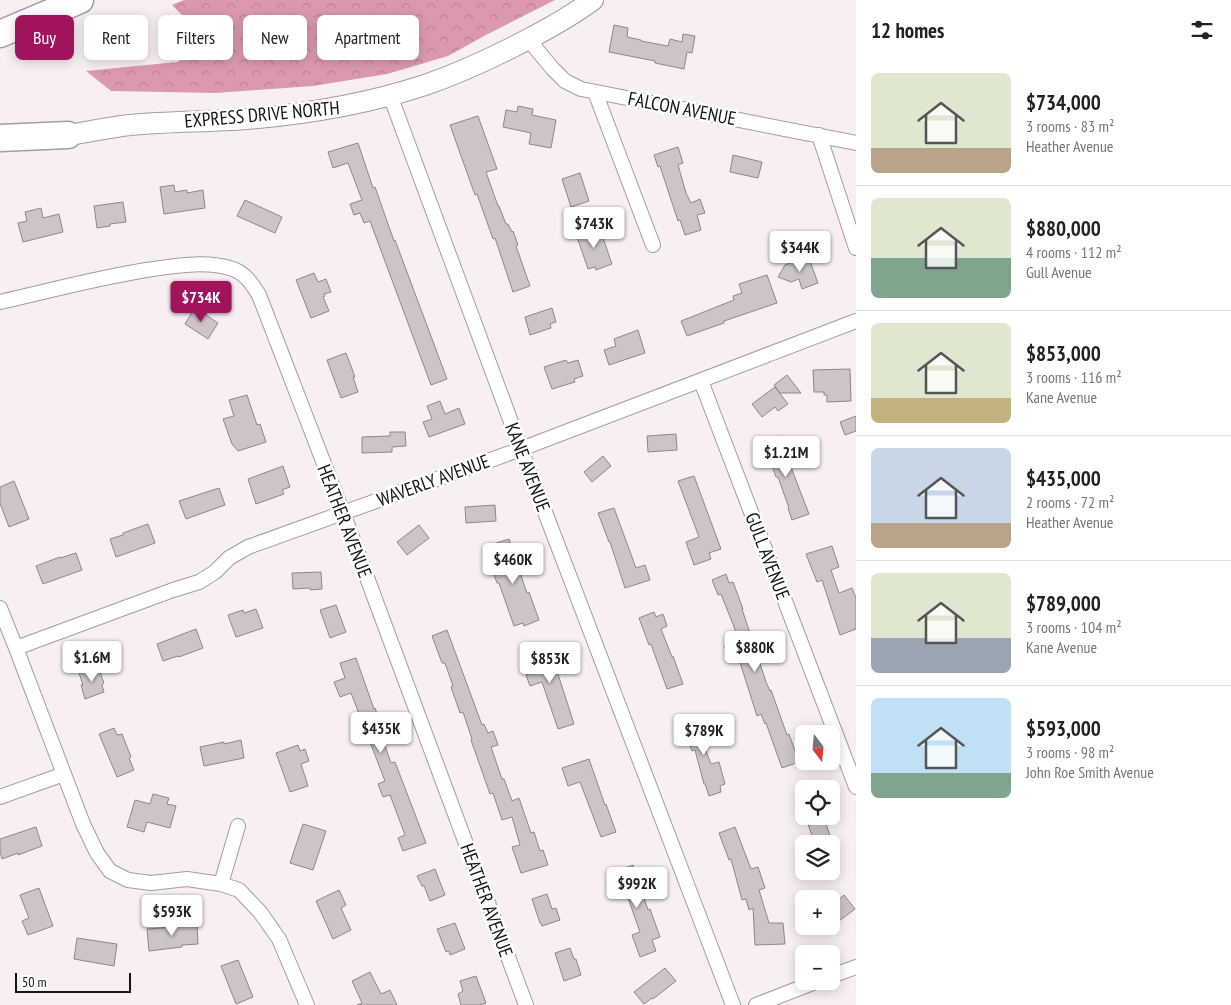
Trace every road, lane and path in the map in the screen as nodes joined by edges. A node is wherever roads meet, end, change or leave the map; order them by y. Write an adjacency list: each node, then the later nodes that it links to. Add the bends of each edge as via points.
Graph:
1 (80, 0): 3 (highway)
2 (593, 0): 4 (main road, EXPRESS DRIVE NORTH)
3 (0, 34)
4 (528, 39): 5 (street, FALCON AVENUE, via 565,81); 6 (main road, EXPRESS DRIVE NORTH, via 462,71)
5 (595, 92): 8 (street, FALCON AVENUE); 12 (street)
6 (390, 95): 7 (main road, EXPRESS DRIVE NORTH, via 300,114 130,125); 17 (street, KANE AVENUE)
7 (68, 135): 9 (highway); 11 (main road, EXPRESS DRIVE NORTH)
8 (819, 135): 10 (street, FALCON AVENUE); 13 (street)
9 (0, 138)
10 (856, 143)
11 (0, 150)
12 (653, 245)
13 (856, 248)
14 (0, 302): 18 (street, HEATHER AVENUE, via 111,276 178,265 215,265 248,278 259,295)
15 (856, 321): 16 (street, WAVERLY AVENUE)
16 (701, 381): 17 (street, WAVERLY AVENUE); 22 (street, GULL AVENUE)
17 (521, 449): 18 (street, WAVERLY AVENUE); 31 (street, KANE AVENUE)
18 (343, 512): 20 (street, WAVERLY AVENUE, via 248,547 199,582); 30 (street, HEATHER AVENUE)
19 (0, 608): 20 (street)
20 (16, 648): 21 (street)
21 (64, 774): 23 (street); 25 (street, via 83,824 110,871 128,880 151,883 187,879)
22 (856, 787)
23 (0, 798)
24 (238, 826): 25 (street)
25 (222, 884): 29 (street, via 239,890 279,939)
26 (856, 967): 27 (street)
27 (840, 973)
28 (795, 990): 32 (street)
29 (307, 1005)
30 (526, 1005)
31 (733, 1005)
32 (756, 1005)

